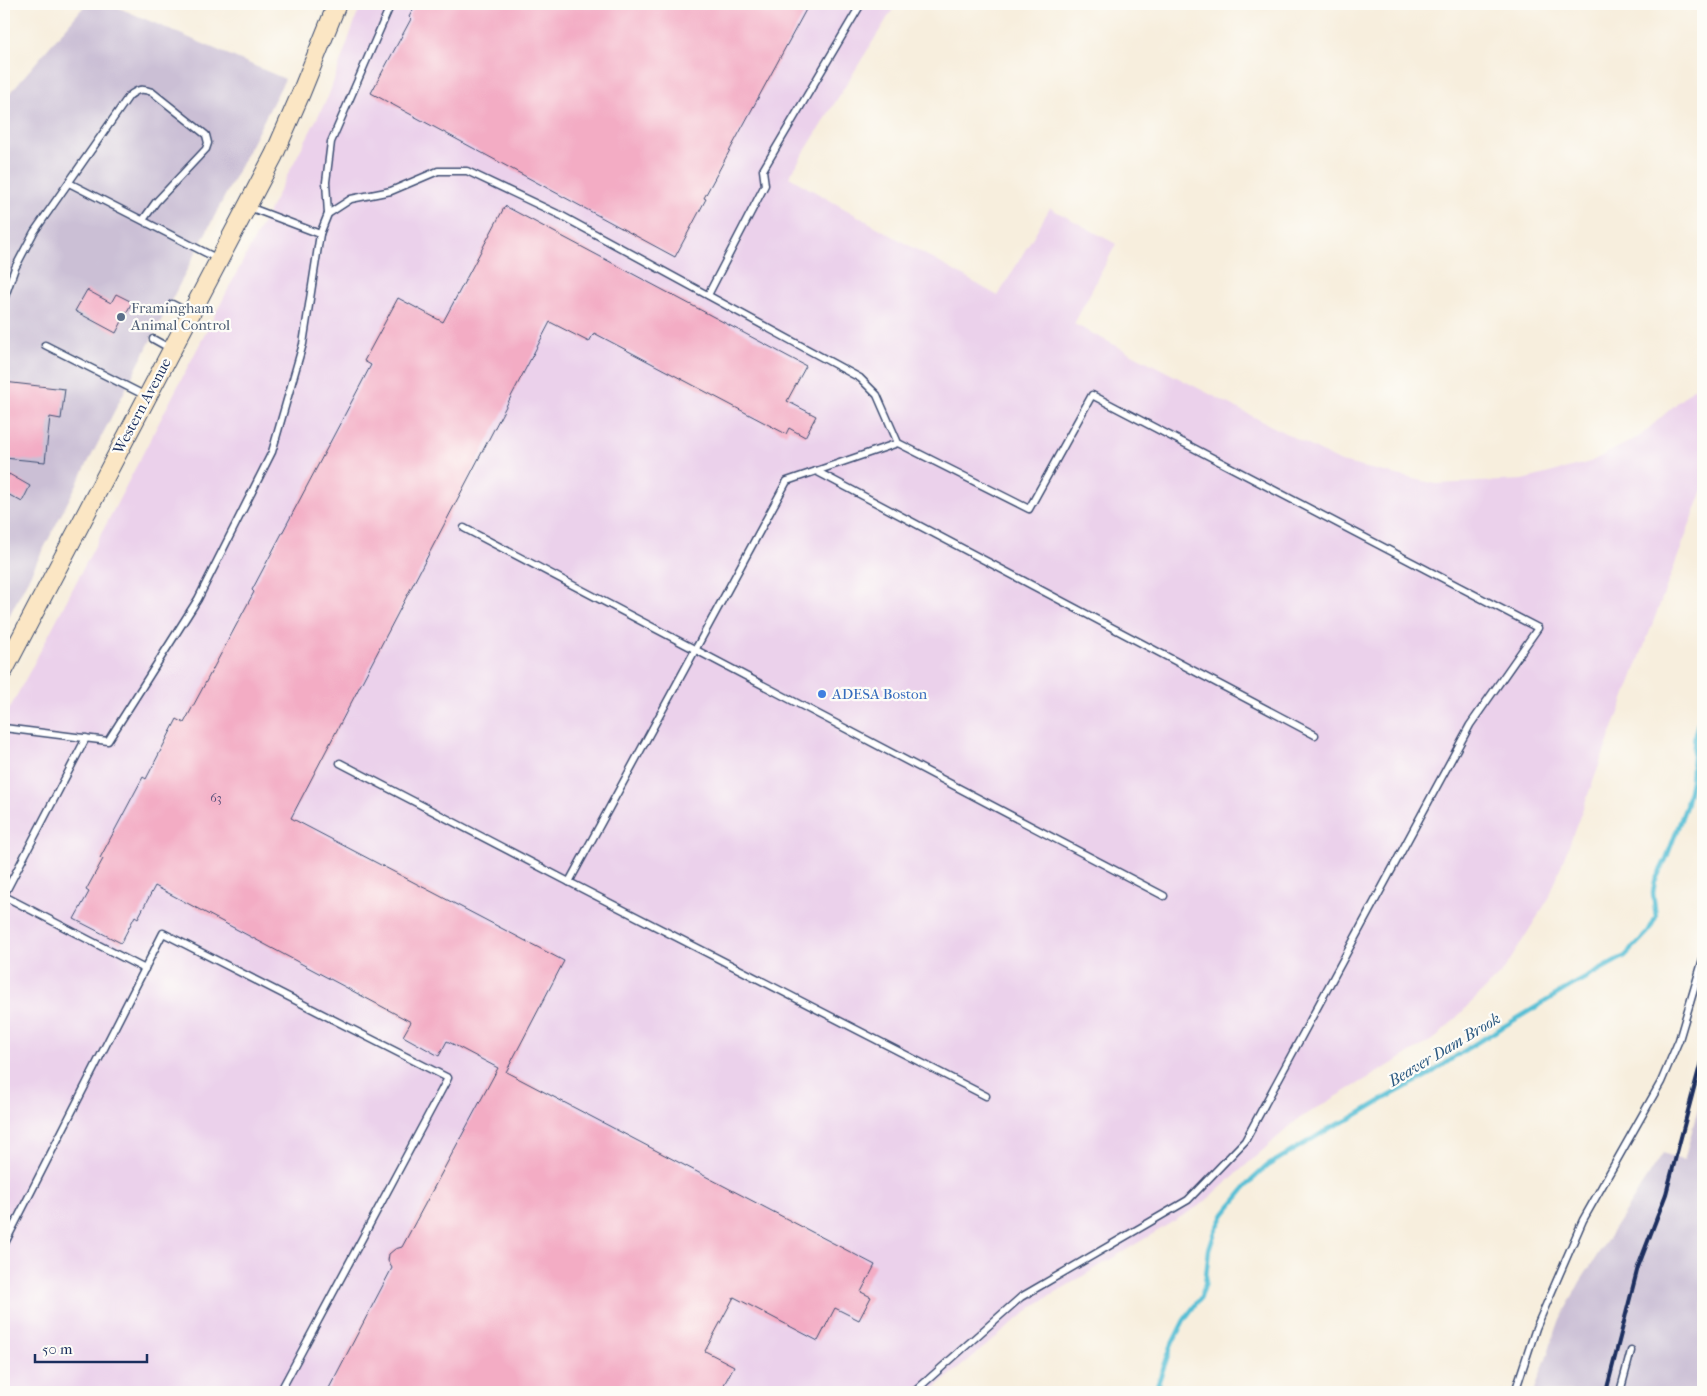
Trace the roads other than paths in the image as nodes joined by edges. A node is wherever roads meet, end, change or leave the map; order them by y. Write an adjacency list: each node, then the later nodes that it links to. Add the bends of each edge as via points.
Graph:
1 (337, 4): 5 (street, Western Avenue, via 294,111)
2 (391, 4): 6 (lane, via 331,142 326,182)
3 (860, 4): 10 (lane, via 763,170 765,186)
4 (69, 183): 7 (lane); 7 (lane, via 129,96 137,90 152,92 206,135 208,143); 11 (lane, via 34,232 15,268)
5 (248, 206): 8 (lane); 9 (street, Western Avenue)
6 (328, 214): 8 (lane); 10 (lane, via 351,199 391,191 438,171 467,171 562,216)
7 (143, 220): 9 (lane)
8 (320, 234): 25 (lane, via 303,344 272,452 198,599 108,741)
9 (219, 259): 13 (street, Western Avenue)
10 (708, 295): 18 (lane, via 860,378 877,395)
11 (4, 299)
12 (172, 304): 13 (lane)
13 (191, 314): 16 (street, Western Avenue)
14 (153, 339): 16 (lane)
15 (45, 345): 17 (lane)
16 (172, 349): 17 (street, Western Avenue)
17 (148, 396): 22 (street, Western Avenue)
18 (898, 443): 19 (lane); 37 (lane, via 1029,509 1092,395 1538,628 1470,725 1245,1141 1188,1200 1021,1297)
19 (816, 471): 21 (lane, via 787,481); 24 (lane)
20 (464, 528): 21 (lane)
21 (695, 649): 27 (lane); 29 (lane)
22 (4, 670)
23 (4, 728): 25 (lane)
24 (1315, 735)
25 (86, 738): 28 (lane)
26 (340, 763): 27 (lane)
27 (569, 882): 33 (lane)
28 (4, 895): 31 (lane)
29 (1164, 896)
30 (1703, 959): 32 (lane)
31 (145, 969): 34 (lane); 36 (lane, via 163,933 448,1078)
32 (1701, 974): 38 (lane, via 1661,1082 1583,1220 1536,1328)
33 (986, 1096)
34 (4, 1245)
35 (1631, 1351): 39 (lane)
36 (280, 1392)
37 (914, 1392)
38 (1515, 1392)
39 (1620, 1392)

